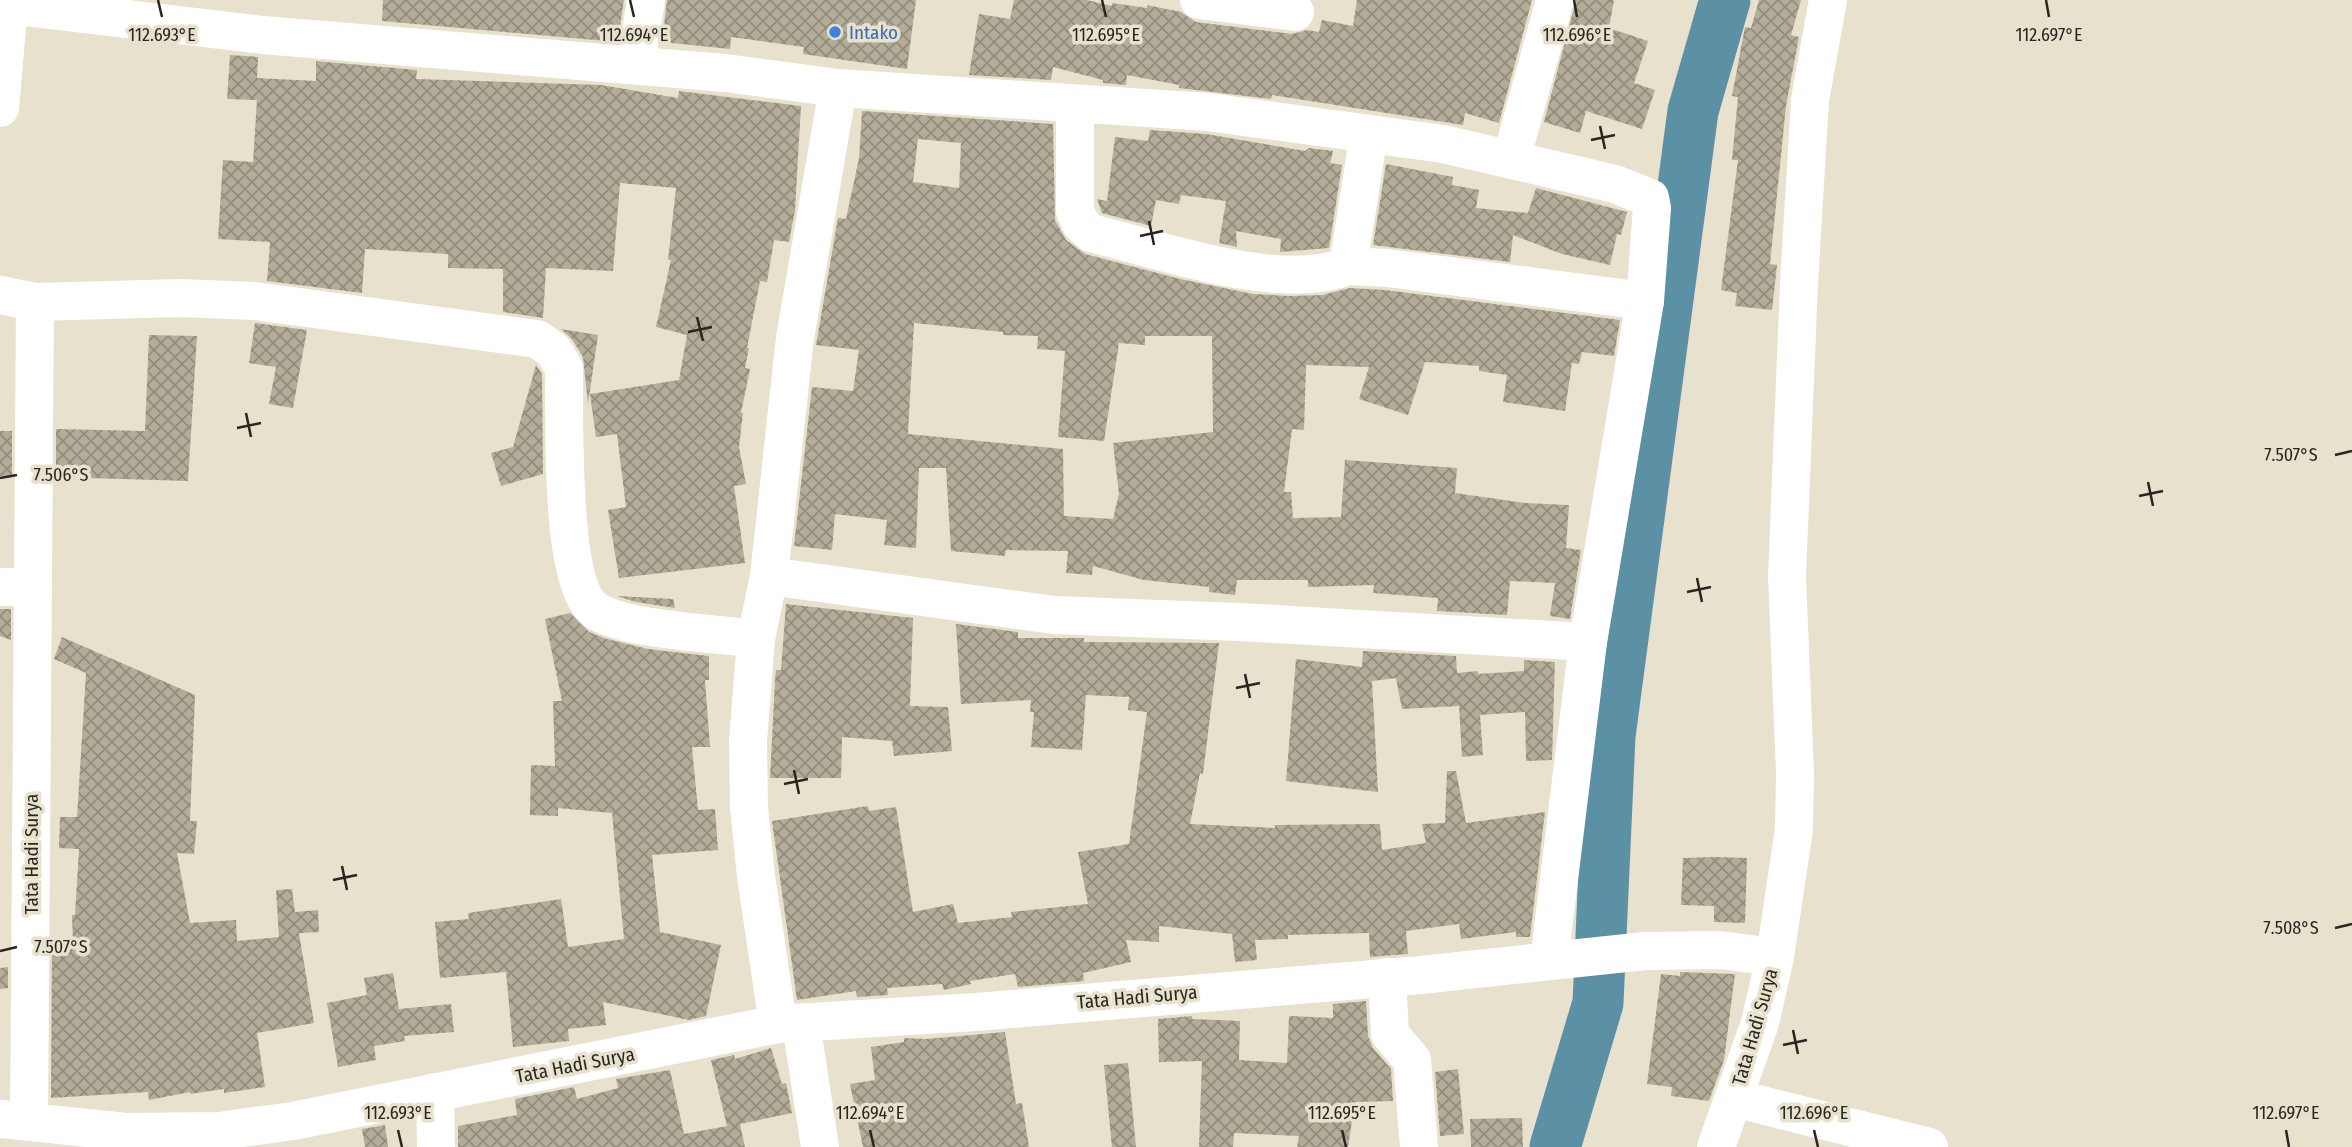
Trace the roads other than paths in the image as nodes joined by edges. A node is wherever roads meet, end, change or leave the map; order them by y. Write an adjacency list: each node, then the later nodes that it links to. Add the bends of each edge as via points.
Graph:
1 (646, 0): 7 (street)
2 (1199, 0): 6 (street)
3 (1555, 0): 12 (street)
4 (1828, 0): 20 (street, via 1811,100 1800,270 1787,576 1794,829)
5 (5, 4): 7 (street, via 263,35); 10 (street)
6 (1295, 12)
7 (636, 65): 8 (street)
8 (838, 88): 9 (street); 16 (street, via 795,338)
9 (1075, 104): 11 (street, via 1208,112); 13 (street, via 1075,211 1091,233 1248,271 1328,274)
10 (0, 108)
11 (1369, 134): 12 (street); 13 (street)
12 (1511, 160): 15 (street, via 1615,184 1650,198)
13 (1348, 265): 15 (street)
14 (18, 298): 17 (street, Tata Hadi Surya); 18 (street, via 255,301 537,339 553,350 564,368 569,541 583,598 599,613 629,623)
15 (1645, 301): 19 (street)
16 (769, 576): 18 (street); 19 (street, via 1054,615)
17 (16, 587): 26 (street, Tata Hadi Surya)
18 (756, 639): 23 (street, via 748,741 749,807)
19 (1588, 642): 21 (street)
20 (1775, 957): 21 (street, Tata Hadi Surya, via 1720,950 1645,951); 25 (street, Tata Hadi Surya, via 1760,1023)
21 (1562, 960): 22 (street, Tata Hadi Surya)
22 (1387, 977): 23 (street, Tata Hadi Surya); 30 (street, via 1390,1034 1412,1060)
23 (790, 1023): 24 (street, Tata Hadi Surya); 29 (street)
24 (435, 1092): 27 (street, Tata Hadi Surya); 28 (street)
25 (1734, 1098): 31 (street, Tata Hadi Surya); 32 (street)
26 (15, 1120): 27 (street, Tata Hadi Surya, via 126,1132)
27 (292, 1134)
28 (436, 1147)
29 (820, 1147)
30 (1419, 1147)
31 (1716, 1147)
32 (1929, 1147)

